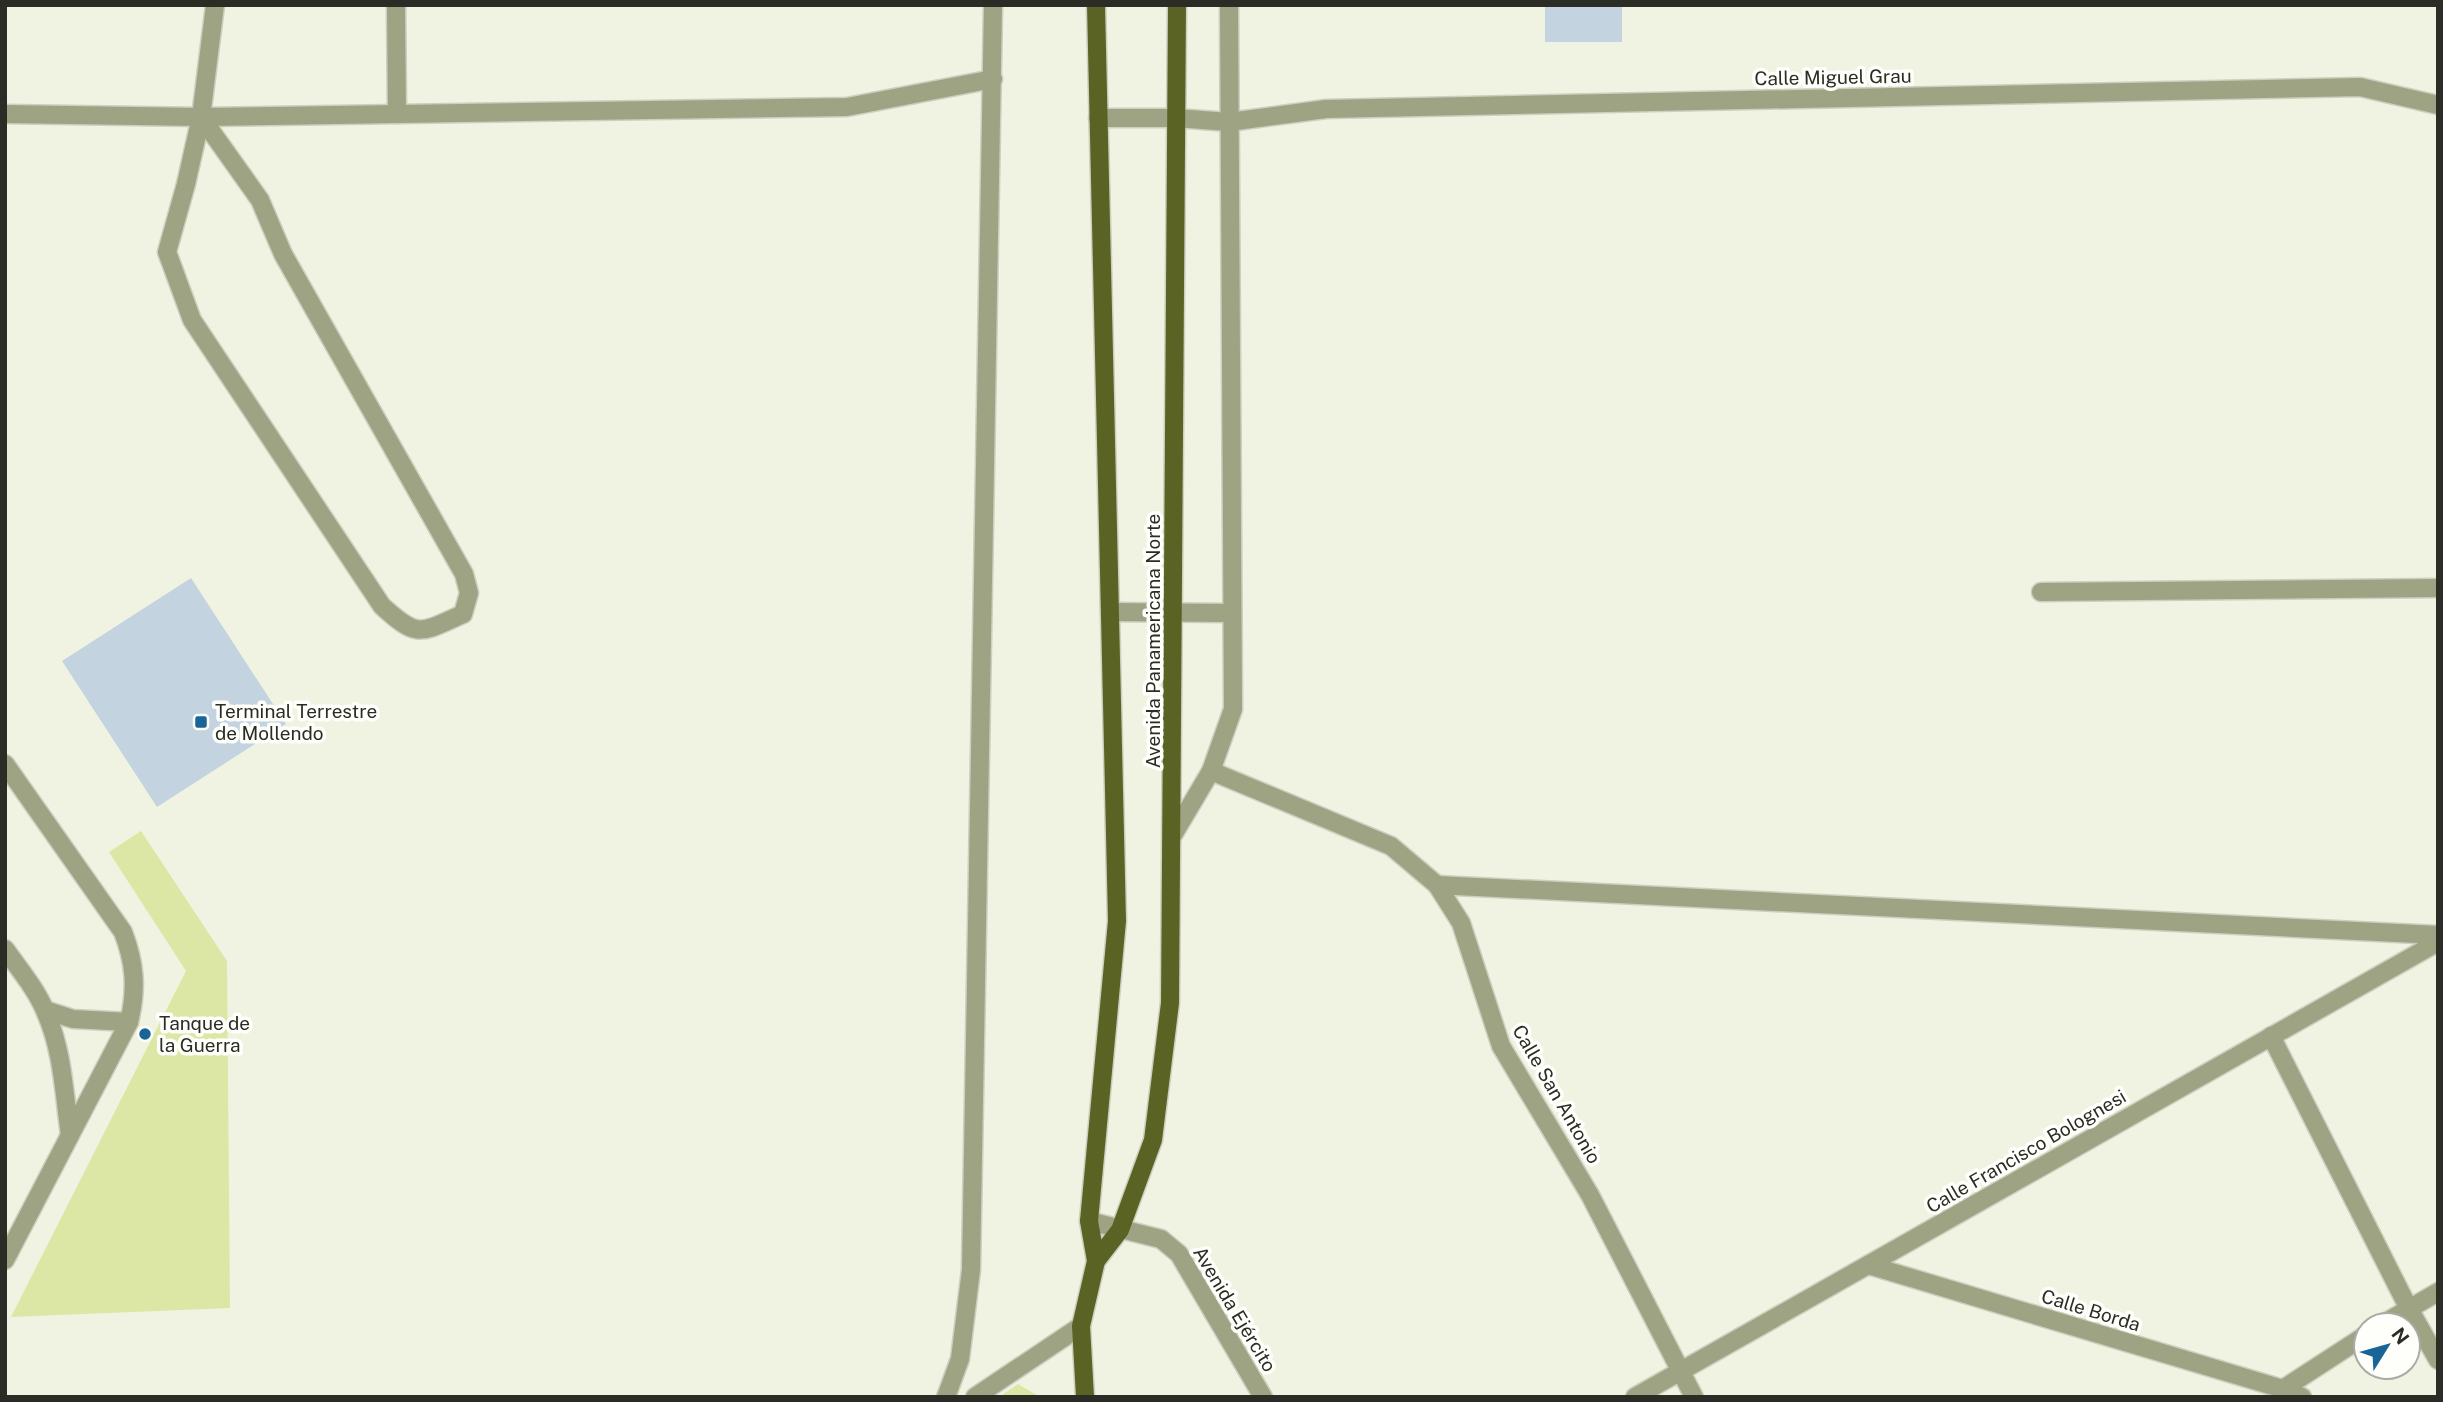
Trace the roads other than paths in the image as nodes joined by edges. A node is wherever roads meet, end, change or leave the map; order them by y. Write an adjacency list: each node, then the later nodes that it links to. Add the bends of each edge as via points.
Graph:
1 (215, 5): 11 (street)
2 (396, 5): 10 (street)
3 (993, 5): 7 (street)
4 (1096, 5): 12 (main road, Avenida Panamericana Norte)
5 (1177, 5): 13 (main road, Avenida Panamericana Norte)
6 (1229, 5): 14 (street)
7 (993, 79): 10 (street, via 847,107); 44 (street, via 971,1270 960,1359)
8 (2438, 105): 14 (street, Calle Miguel Grau, via 2360,87 1326,109)
9 (5, 114): 11 (street)
10 (397, 114): 11 (street)
11 (201, 117): 11 (street, via 167,252 192,320 382,607 404,626 425,631 463,614 469,593 464,574 283,254 260,200)
12 (1098, 118): 13 (street, Calle Miguel Grau); 17 (main road, Avenida Panamericana Norte)
13 (1175, 118): 14 (street, Calle Miguel Grau); 18 (main road, Avenida Panamericana Norte)
14 (1229, 122): 19 (street)
15 (2438, 588): 16 (street)
16 (2041, 592)
17 (1110, 612): 18 (street); 31 (main road, Avenida Panamericana Norte, via 1117,921)
18 (1174, 612): 19 (street); 22 (main road, Avenida Panamericana Norte)
19 (1232, 613): 21 (street, via 1233,709)
20 (5, 764): 28 (street, via 123,932 135,972)
21 (1211, 771): 22 (street); 23 (street, Calle San Antonio, via 1391,846)
22 (1173, 835): 32 (main road, Avenida Panamericana Norte, via 1170,1003 1153,1140)
23 (1437, 886): 24 (street); 42 (street, Calle San Antonio, via 1461,923 1501,1045 1590,1195)
24 (2438, 935)
25 (2438, 942): 29 (street, Calle Francisco Bolognesi)
26 (5, 948): 27 (street)
27 (45, 1010): 28 (street, via 73,1019); 30 (street, via 63,1068)
28 (129, 1022): 30 (street)
29 (2271, 1036): 35 (street, Calle Francisco Bolognesi); 37 (street)
30 (70, 1135): 33 (street)
31 (1089, 1221): 32 (street, Avenida Ejército); 34 (main road, Avenida Panamericana Norte)
32 (1120, 1230): 34 (main road, Avenida Panamericana Norte); 47 (street, Avenida Ejército, via 1161,1239 1178,1254)
33 (5, 1260)
34 (1096, 1262): 39 (main road, Avenida Panamericana Norte)
35 (1868, 1265): 42 (street, Calle Francisco Bolognesi); 43 (street, Calle Borda)
36 (2438, 1292): 37 (street)
37 (2408, 1307): 38 (street); 41 (street)
38 (2402, 1311)
39 (1081, 1326): 45 (street); 46 (main road, Avenida Panamericana Norte)
40 (2352, 1344): 43 (street)
41 (2438, 1360)
42 (1680, 1371): 48 (street, Calle Francisco Bolognesi); 49 (street, Calle San Antonio)
43 (2283, 1389): 50 (street, Calle Borda)
44 (946, 1397)
45 (975, 1397)
46 (1085, 1397)
47 (1263, 1397)
48 (1634, 1397)
49 (1694, 1397)
50 (2302, 1397)

